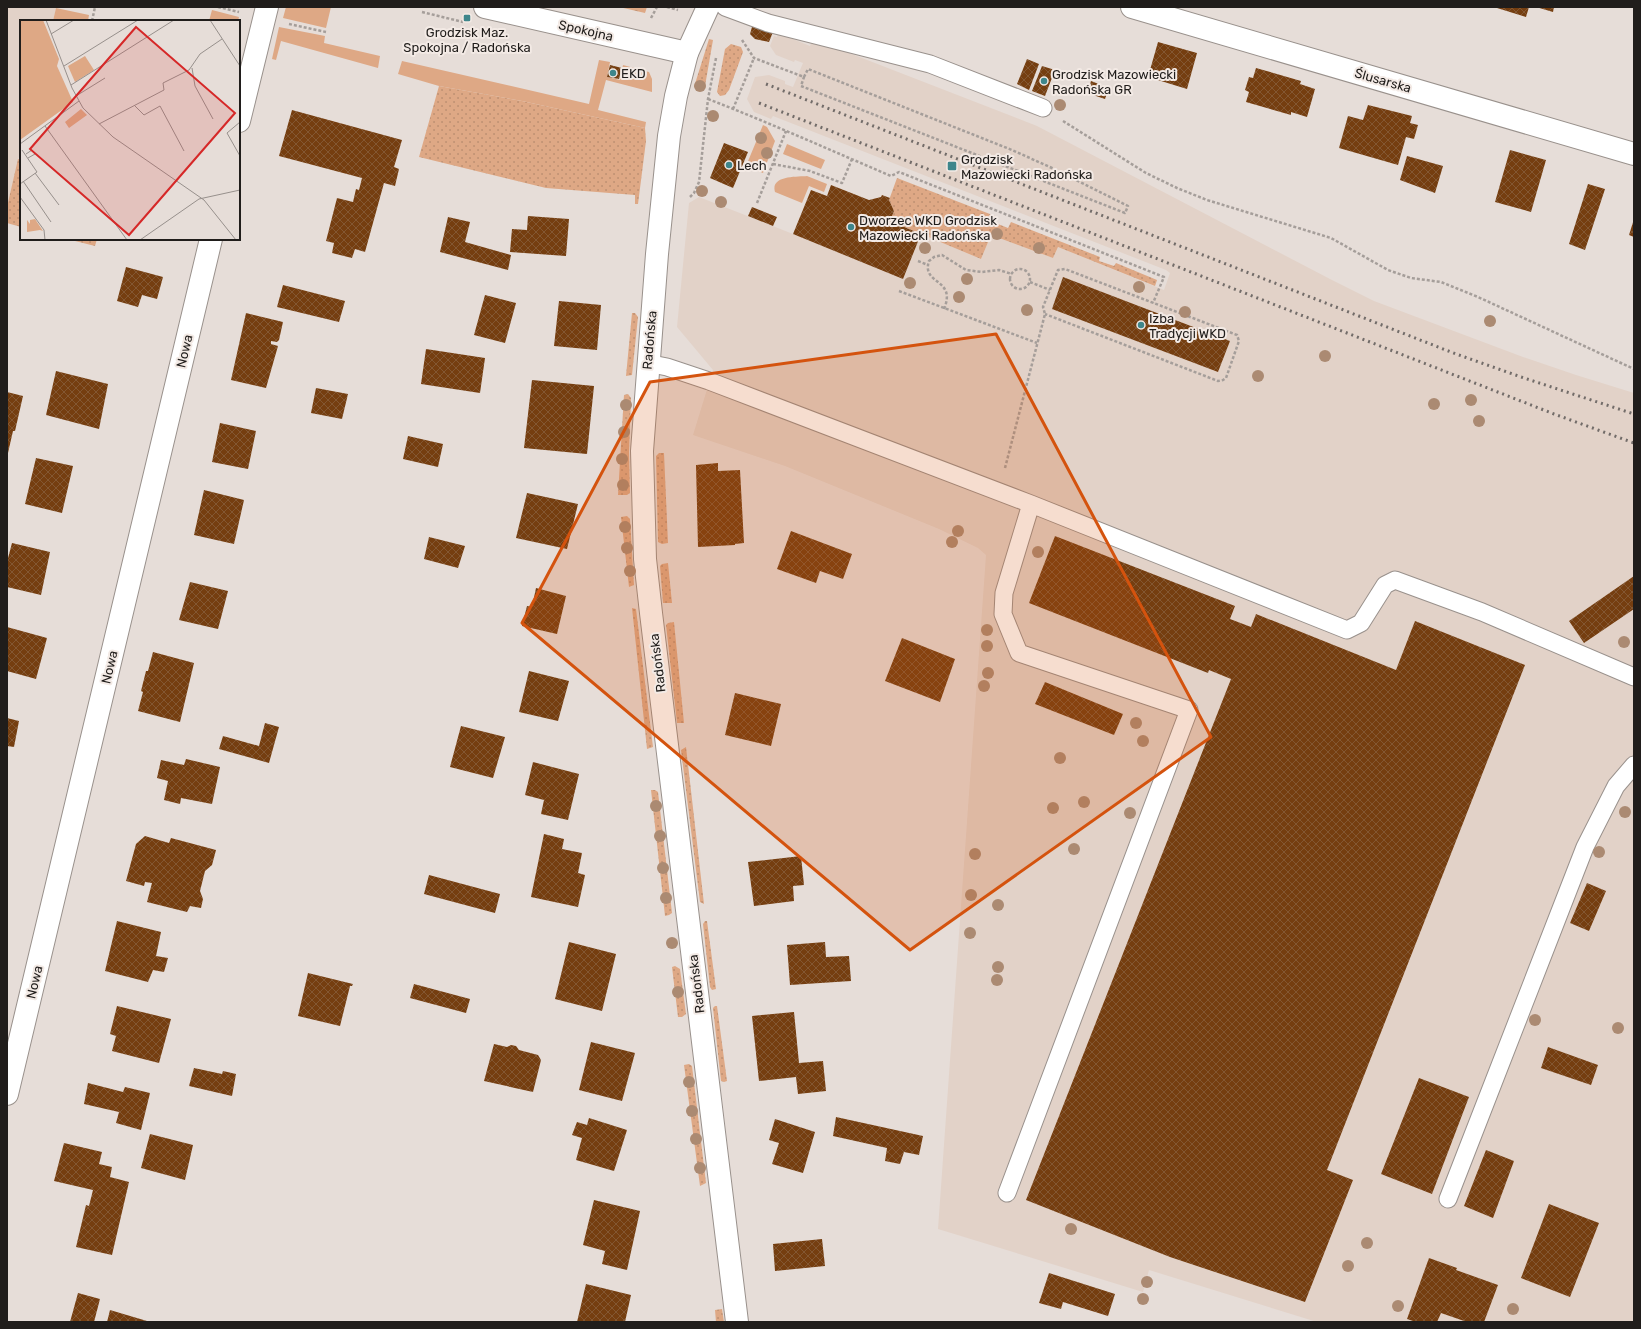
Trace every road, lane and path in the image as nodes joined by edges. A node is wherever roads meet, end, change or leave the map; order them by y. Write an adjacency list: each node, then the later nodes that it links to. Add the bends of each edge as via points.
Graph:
1 (95, 7): 9 (path)
2 (218, 7): 8 (path)
3 (267, 7): 20 (street)
4 (485, 7): 13 (street, Spokojna)
5 (708, 7): 13 (street, Radońska)
6 (725, 7): 18 (lane, via 768,23 930,64)
7 (1132, 7): 22 (street, Ślusarska)
8 (246, 14)
9 (92, 20)
10 (284, 23): 11 (path)
11 (326, 32)
12 (739, 35): 15 (path)
13 (687, 53): 38 (street, Radońska, via 669,136)
14 (716, 55): 17 (path)
15 (754, 58): 16 (path); 19 (path)
16 (804, 77): 16 (path, via 808,69 1012,150 1128,206 1125,213 801,86)
17 (708, 99): 19 (path); 25 (path, via 699,182)
18 (1042, 108): 39 (path, via 1146,173 1176,188 1331,238 1388,270 1411,278 1441,282)
19 (733, 109): 21 (path)
20 (240, 117)
21 (786, 131): 23 (path); 24 (path)
22 (1634, 154)
23 (852, 159): 24 (path, via 842,183 810,171); 34 (path, via 891,176 899,172 1164,277)
24 (772, 164): 26 (path)
25 (690, 198)
26 (757, 203)
27 (211, 240): 44 (street, Nowa)
28 (918, 261): 29 (path)
29 (928, 265): 30 (path, via 934,257 942,255 966,270 999,270); 35 (path, via 931,277 943,285 947,293 948,302)
30 (1012, 274): 31 (path, via 1017,270 1024,270 1029,274); 31 (path, via 1011,282 1017,288 1024,287)
31 (1029, 282): 32 (path)
32 (1050, 290): 34 (path, via 1056,271 1065,269); 36 (path, via 1043,307)
33 (899, 291): 35 (path)
34 (1153, 303): 36 (path, via 1237,335 1239,341 1226,378 1218,381)
35 (944, 309): 37 (path)
36 (1045, 314): 37 (path)
37 (1037, 343): 40 (path)
38 (647, 363): 40 (lane, via 709,381); 47 (street, Radońska, via 642,451 645,559)
39 (1634, 369)
40 (997, 492): 41 (lane)
41 (1031, 504): 42 (lane, via 1347,630 1361,623 1385,586 1395,580 1482,612); 45 (lane, via 1004,594 1003,614 1018,653 1189,710)
42 (1634, 678)
43 (1634, 765): 46 (lane, via 1616,786 1585,847)
44 (7, 1094)
45 (1007, 1193)
46 (1448, 1199)
47 (737, 1322)

